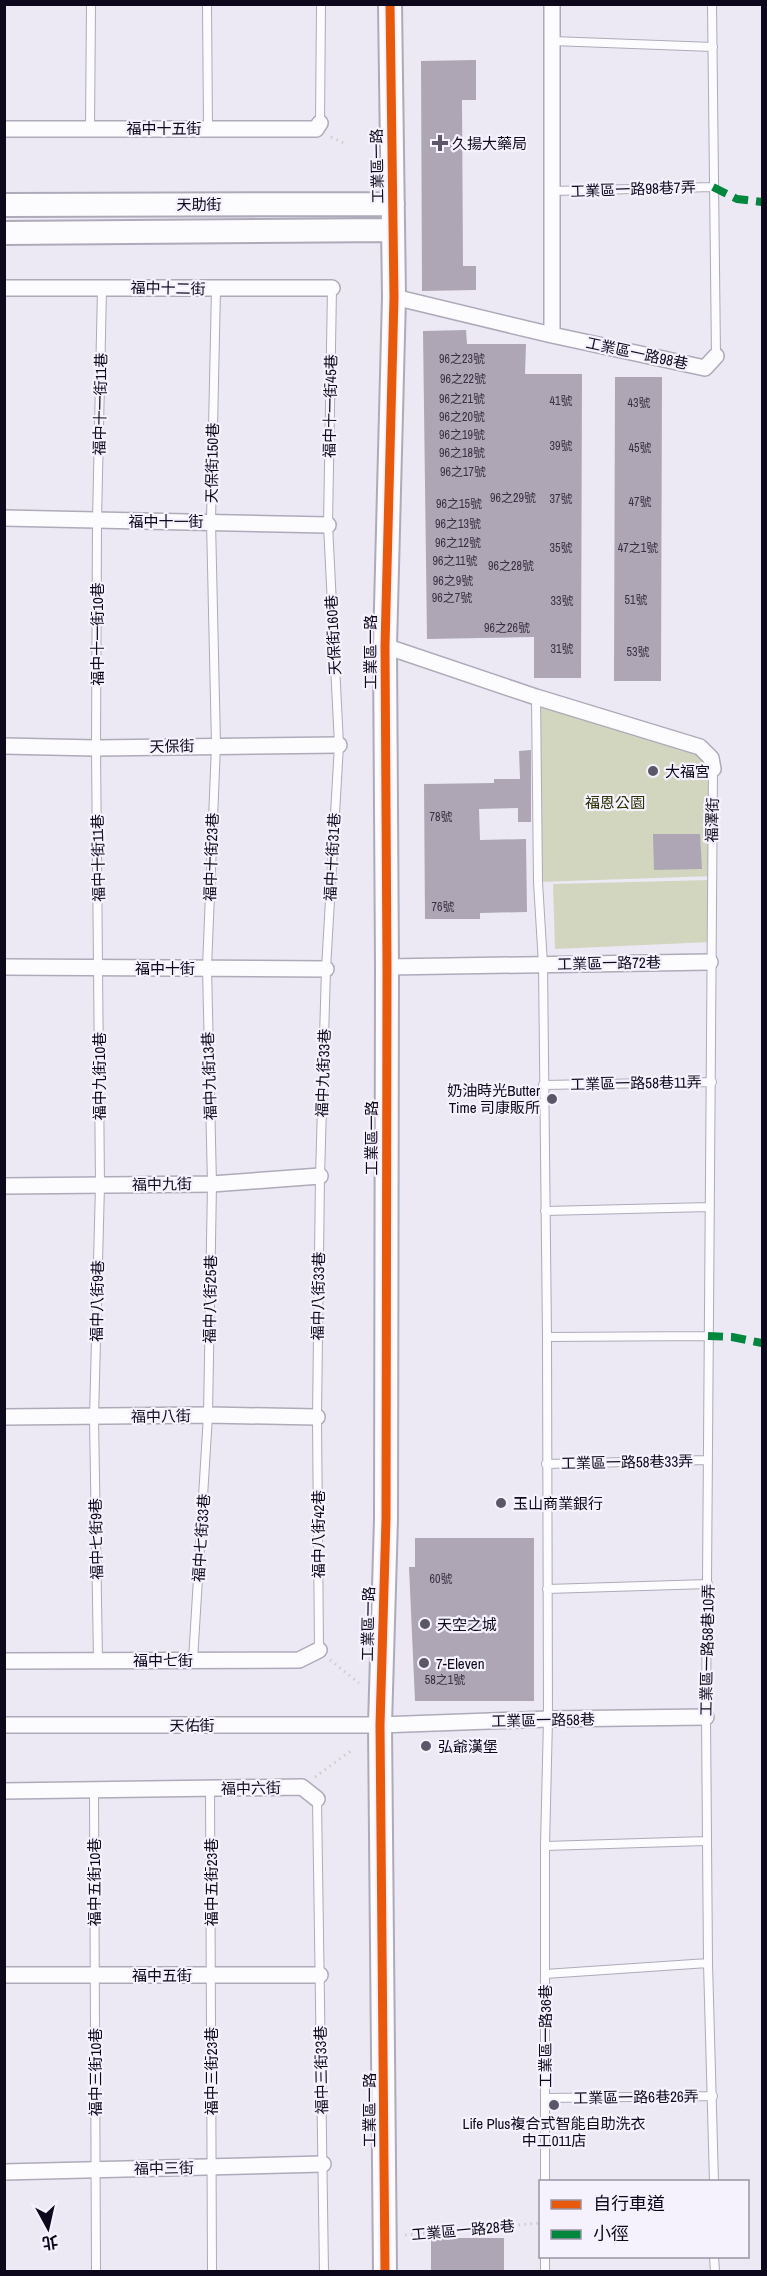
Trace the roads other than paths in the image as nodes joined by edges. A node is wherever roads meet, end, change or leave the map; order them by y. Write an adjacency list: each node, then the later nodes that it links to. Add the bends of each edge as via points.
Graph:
1 (91, 4): 12 (lane)
2 (207, 4): 10 (lane)
3 (321, 4): 9 (lane)
4 (390, 4): 15 (street, 工業區一路)
5 (552, 4): 7 (street, 工業區一路98巷7弄)
6 (712, 4): 8 (lane, 工業區一路98巷)
7 (552, 41): 8 (lane); 14 (street, 工業區一路98巷7弄)
8 (713, 47): 13 (lane, 工業區一路98巷)
9 (320, 123): 10 (street, 福中十五街, via 316,129)
10 (208, 128): 12 (street, 福中十五街)
11 (4, 129): 12 (street, 福中十五街)
12 (90, 129)
13 (713, 187): 14 (lane, 工業區一路98巷7弄); 25 (lane, 工業區一路98巷)
14 (552, 191): 24 (street, 工業區一路98巷7弄)
15 (393, 204): 16 (street, 天助街); 17 (street, 工業區一路)
16 (4, 205)
17 (392, 230): 18 (street, 天助街); 23 (street, 工業區一路)
18 (4, 233)
19 (102, 287): 20 (street, 福中十二街); 22 (street, 福中十二街); 27 (lane, 福中十一街11巷)
20 (4, 288)
21 (332, 288): 22 (street, 福中十二街); 29 (lane, 福中十一街45巷)
22 (216, 289): 28 (lane, 天保街150巷)
23 (394, 297): 24 (street, 工業區一路98巷); 30 (street, 工業區一路)
24 (552, 336): 25 (street, 工業區一路98巷, via 705,368)
25 (716, 356)
26 (4, 518): 27 (street, 福中十一街)
27 (97, 520): 28 (street, 福中十一街); 35 (lane, 福中十一街10巷)
28 (211, 521): 29 (street, 福中十一街); 32 (lane, 天保街150巷)
29 (328, 525): 33 (lane, 天保街160巷)
30 (384, 646): 31 (street, 工業區一路); 40 (street, 工業區一路)
31 (536, 697): 36 (street, 福澤街, via 700,747 711,758); 38 (lane)
32 (216, 745): 33 (street, 天保街); 35 (street, 天保街); 42 (lane, 福中十街23巷)
33 (339, 745): 43 (lane, 福中十街31巷)
34 (4, 746): 35 (street, 天保街)
35 (96, 748): 41 (lane, 福中十街11巷)
36 (713, 769): 37 (lane, 福澤街)
37 (710, 962): 38 (street, 工業區一路72巷); 44 (lane)
38 (543, 964): 40 (street, 工業區一路72巷); 45 (lane)
39 (4, 967): 41 (street, 福中十街)
40 (387, 967): 69 (street, 工業區一路, via 386,1519)
41 (99, 968): 42 (street, 福中十街); 48 (lane, 福中九街10巷)
42 (207, 968): 43 (street, 福中十街); 47 (lane, 福中九街13巷)
43 (326, 969): 46 (lane, 福中九街33巷)
44 (712, 1082): 45 (lane, 工業區一路58巷11弄); 50 (lane, 工業區一路58巷11弄)
45 (543, 1085): 51 (lane)
46 (320, 1176): 47 (street, 福中九街); 56 (lane, 福中八街33巷)
47 (212, 1184): 48 (street, 福中九街); 54 (lane, 福中八街25巷)
48 (100, 1185): 49 (street, 福中九街); 57 (lane, 福中八街9巷)
49 (4, 1186)
50 (710, 1208): 51 (lane); 52 (lane, 工業區一路58巷11弄)
51 (545, 1211): 53 (lane)
52 (708, 1336): 53 (lane); 58 (lane, 工業區一路58巷11弄)
53 (547, 1337): 59 (lane)
54 (208, 1415): 56 (street, 福中八街); 57 (street, 福中八街); 64 (lane, 福中七街33巷)
55 (4, 1417): 57 (street, 福中八街)
56 (317, 1417): 62 (lane, 福中八街42巷)
57 (94, 1418): 63 (lane, 福中七街9巷)
58 (708, 1460): 59 (lane, 工業區一路58巷33弄); 60 (lane, 工業區一路58巷10弄)
59 (546, 1464): 61 (lane)
60 (708, 1584): 61 (lane); 66 (lane, 工業區一路58巷10弄)
61 (547, 1589): 67 (lane)
62 (319, 1650): 64 (street, 福中七街, via 299,1660)
63 (98, 1660): 64 (street, 福中七街); 65 (street, 福中七街)
64 (194, 1660)
65 (4, 1661)
66 (706, 1716): 67 (street, 工業區一路58巷); 74 (lane, 工業區一路58巷10弄)
67 (548, 1719): 69 (street, 工業區一路58巷); 75 (lane)
68 (4, 1725): 69 (street, 天佑街)
69 (380, 1725): 93 (street, 工業區一路)
70 (210, 1788): 71 (street, 福中六街); 73 (street, 福中六街, via 302,1787); 80 (lane, 福中五街23巷)
71 (94, 1790): 72 (street, 福中六街); 79 (lane, 福中五街10巷)
72 (4, 1791)
73 (316, 1799): 81 (lane, 福中六街)
74 (706, 1841): 75 (lane); 76 (lane, 工業區一路58巷10弄)
75 (545, 1846): 77 (lane)
76 (708, 1963): 77 (lane); 82 (lane, 工業區一路58巷10弄)
77 (545, 1974): 83 (lane, 工業區一路36巷)
78 (4, 1975): 79 (street, 福中五街)
79 (94, 1975): 80 (street, 福中五街); 86 (lane, 福中三街10巷)
80 (211, 1975): 81 (street, 福中五街); 85 (lane, 福中三街23巷)
81 (320, 1975): 84 (lane, 福中三街33巷)
82 (713, 2096): 83 (lane, 工業區一路6巷26弄); 89 (lane, 工業區一路6巷26弄)
83 (546, 2098): 88 (lane, 工業區一路36巷)
84 (323, 2164): 85 (street, 福中三街); 92 (lane, 福中三街33巷)
85 (211, 2167): 86 (street, 福中三街); 91 (lane, 福中三街23巷)
86 (96, 2170): 87 (street, 福中三街); 90 (lane, 福中三街10巷)
87 (4, 2172)
88 (545, 2180)
89 (714, 2180)
90 (96, 2271)
91 (213, 2271)
92 (324, 2271)
93 (386, 2271)

